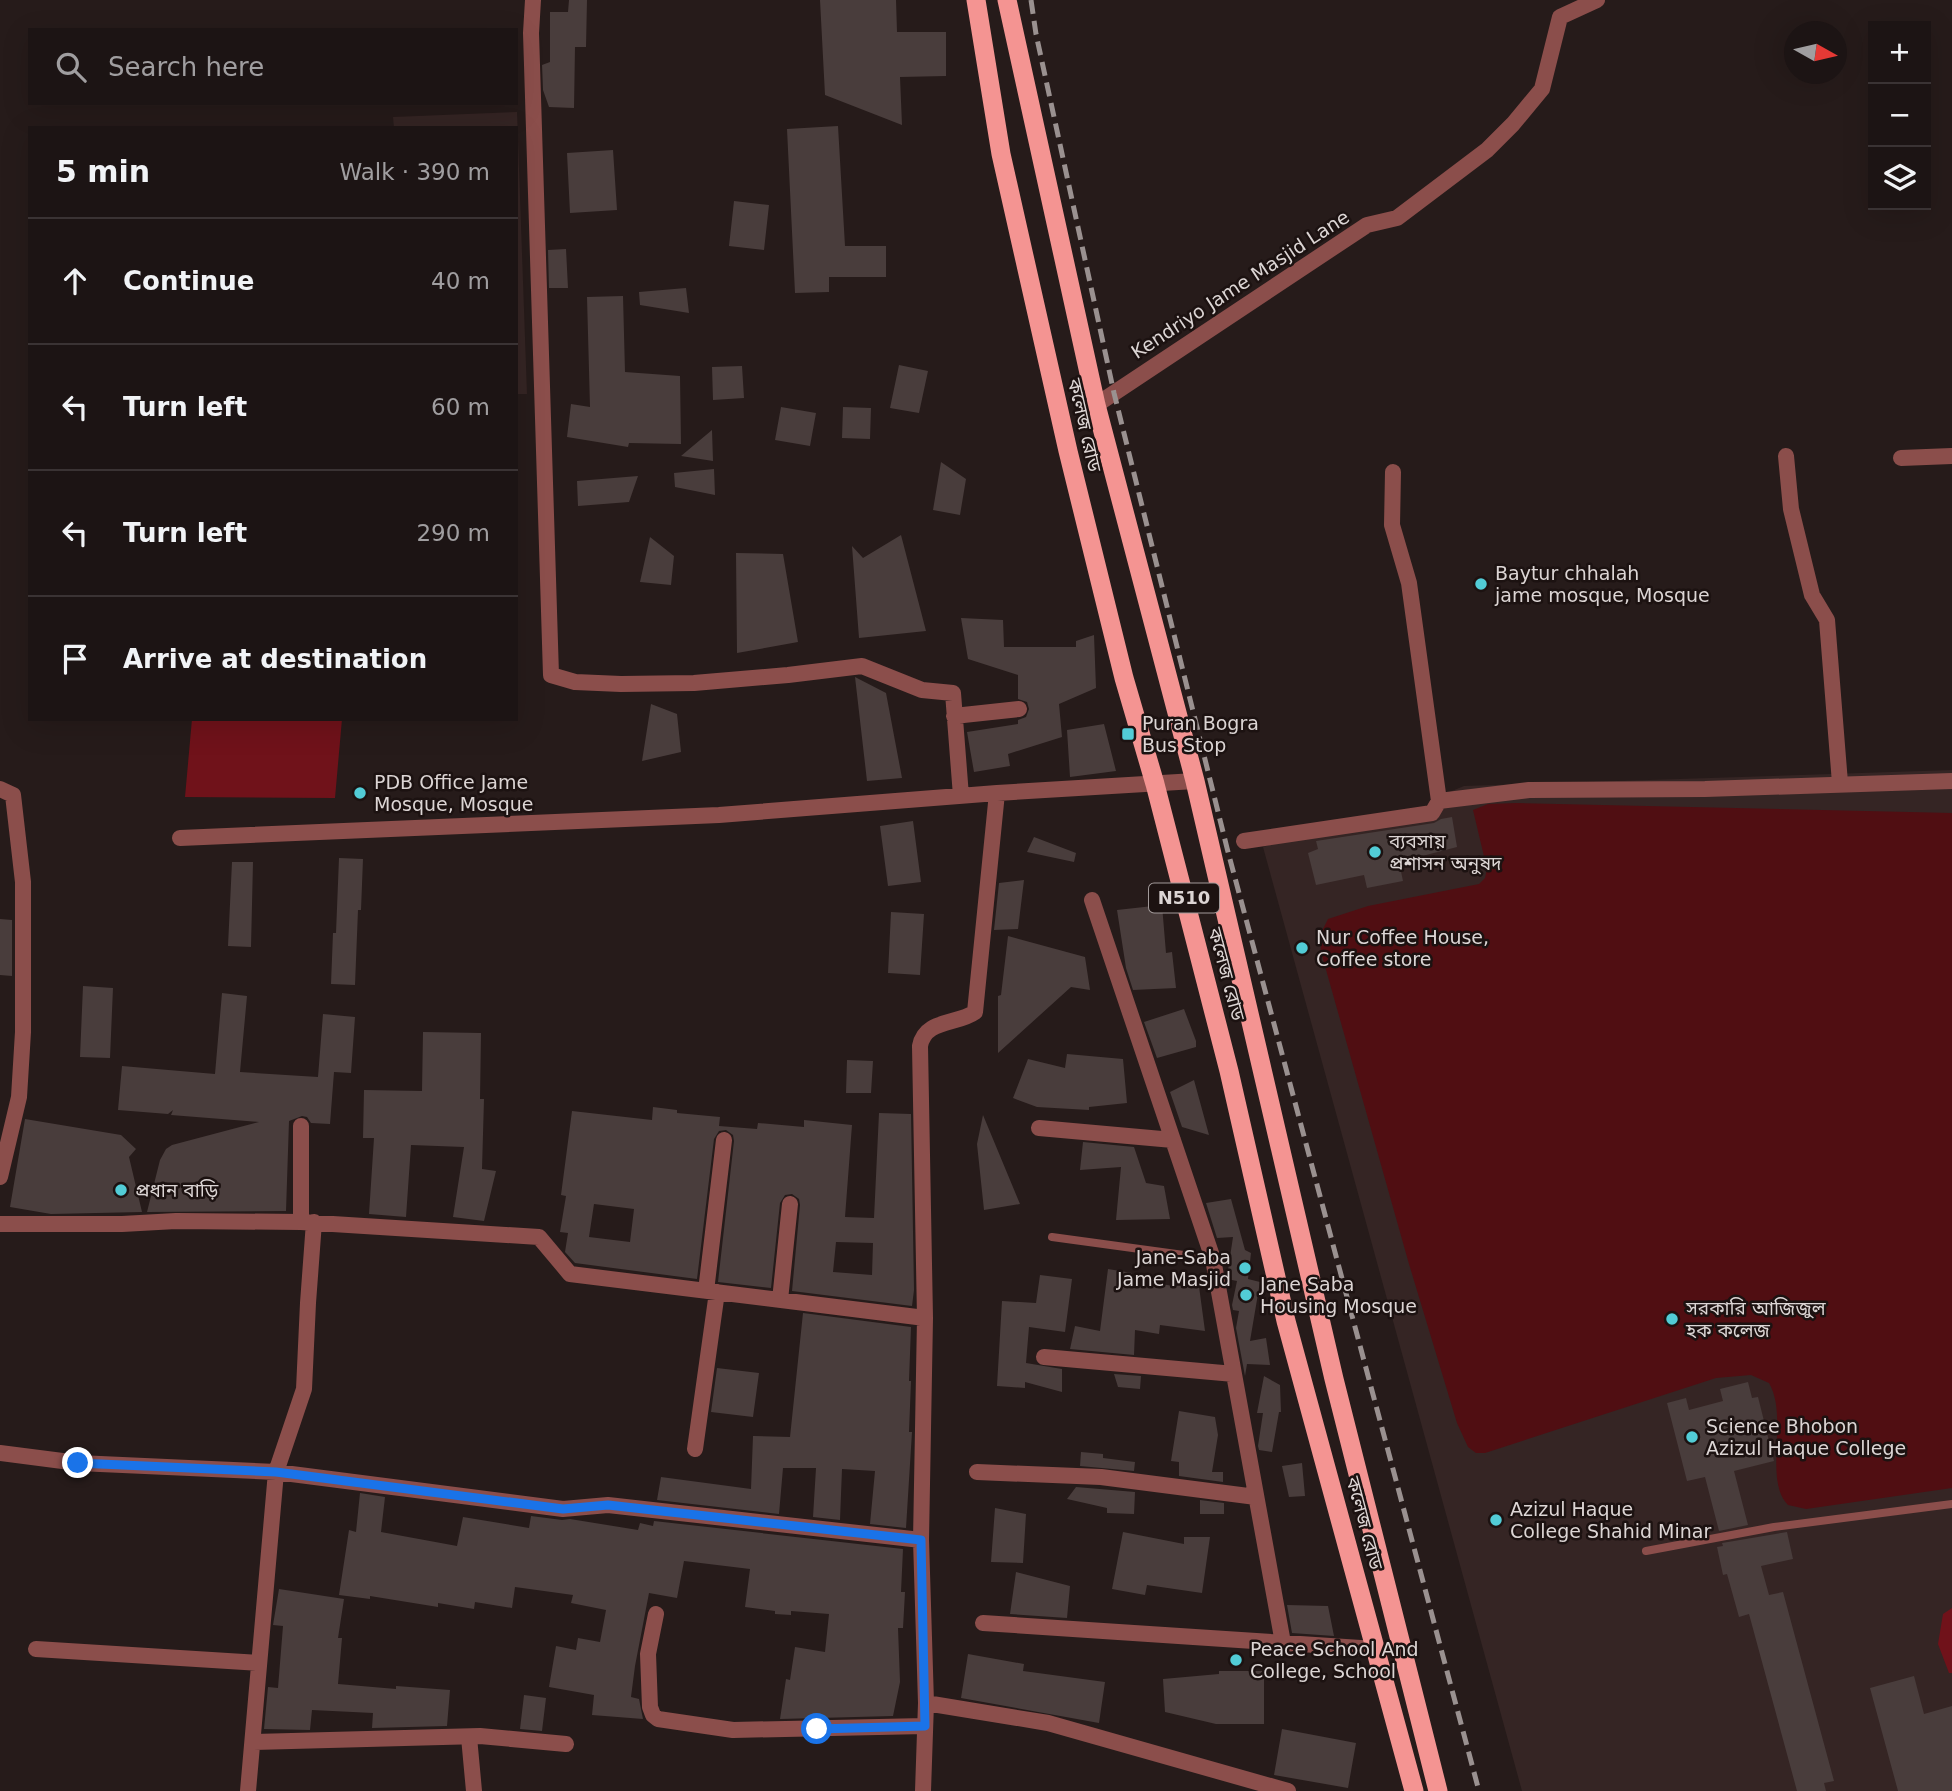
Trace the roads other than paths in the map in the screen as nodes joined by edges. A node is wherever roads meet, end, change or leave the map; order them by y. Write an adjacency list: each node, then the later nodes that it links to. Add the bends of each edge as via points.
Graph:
1 (533, 0): 11 (street, via 551,676 575,682 694,683 862,666 922,690 953,693)
2 (976, 0): 15 (highway, কলেজ রোড / N510, via 1023,254 1124,678)
3 (1007, 0): 5 (highway, কলেজ রোড / N510)
4 (1597, 0): 5 (street, Kendriyo Jame Masjid Lane, via 1560,17 1542,89 1487,150 1396,218 1367,225)
5 (1096, 405): 12 (highway, কলেজ রোড / N510)
6 (1786, 456): 14 (street, via 1791,509 1812,595 1827,620)
7 (1952, 456): 8 (street)
8 (1901, 458)
9 (1394, 472): 19 (street, via 1392,525 1409,583)
10 (1019, 709): 11 (street)
11 (954, 716): 18 (street)
12 (1195, 781): 15 (street); 62 (highway, কলেজ রোড / N510, via 1334,1379)
13 (1952, 781): 14 (street)
14 (1840, 783): 19 (street, via 1529,790)
15 (1155, 784): 17 (street); 50 (highway, কলেজ রোড / N510, via 1229,1070 1286,1321)
16 (0, 789): 27 (street, via 13,795 23,882 19,1097)
17 (997, 793): 18 (street); 35 (street, via 975,1012 929,1028 920,1046)
18 (961, 796): 20 (street, via 719,815)
19 (1439, 800): 21 (street, via 1432,813)
20 (180, 838)
21 (1244, 841)
22 (1092, 900): 26 (street)
23 (302, 1126): 29 (street)
24 (1039, 1128): 26 (street)
25 (724, 1139): 33 (street)
26 (1173, 1140): 32 (street)
27 (0, 1177)
28 (790, 1204): 34 (street)
29 (308, 1222): 30 (street); 33 (street, via 539,1237 570,1274); 40 (street, via 304,1389)
30 (0, 1224)
31 (1052, 1237): 32 (lane)
32 (1213, 1259): 37 (street)
33 (712, 1292): 34 (street); 38 (street)
34 (780, 1300): 35 (street)
35 (925, 1318): 44 (street)
36 (1044, 1357): 37 (street)
37 (1234, 1374): 42 (street)
38 (695, 1449)
39 (0, 1453): 40 (street, via 78,1463)
40 (276, 1472): 44 (street, via 563,1509 608,1505); 51 (street)
41 (977, 1472): 42 (street, via 1101,1478)
42 (1256, 1497): 48 (street)
43 (1952, 1504): 45 (lane, via 1774,1527)
44 (921, 1540): 52 (street)
45 (1646, 1551)
46 (656, 1614): 53 (street, via 648,1654 650,1707 658,1720 733,1730)
47 (983, 1623): 48 (street)
48 (1283, 1643): 50 (street)
49 (36, 1649): 51 (street)
50 (1376, 1649): 61 (highway, কলেজ রোড / N510)
51 (259, 1663): 55 (street)
52 (926, 1703): 53 (street); 60 (street, via 1048,1723)
53 (925, 1726): 59 (street)
54 (469, 1737): 55 (street); 56 (street); 58 (street)
55 (253, 1742): 57 (street)
56 (566, 1744)
57 (247, 1791)
58 (474, 1791)
59 (923, 1791)
60 (1288, 1791)
61 (1414, 1791)
62 (1438, 1791)

